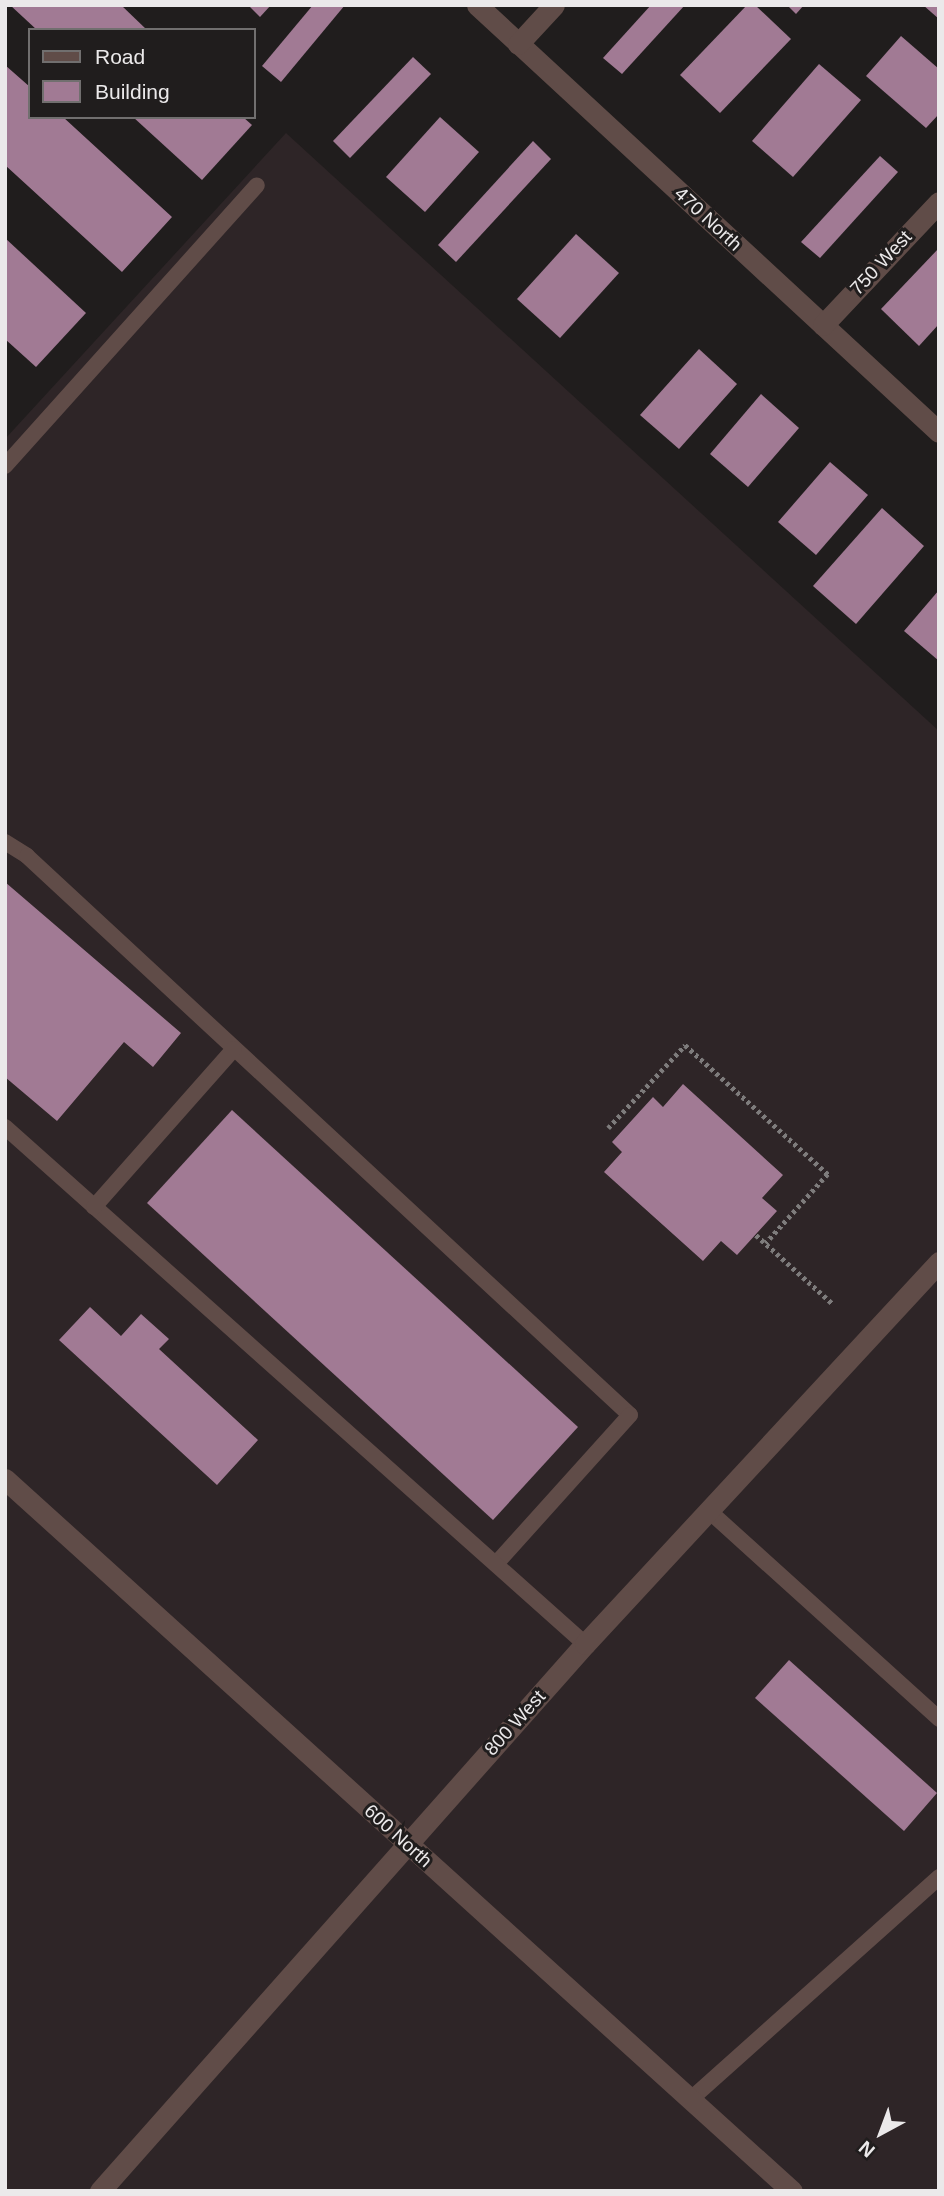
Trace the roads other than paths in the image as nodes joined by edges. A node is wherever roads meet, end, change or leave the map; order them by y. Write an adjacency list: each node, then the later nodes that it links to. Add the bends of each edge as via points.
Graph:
1 (477, 5): 3 (street, 470 North)
2 (554, 5): 3 (street)
3 (518, 44): 6 (street, 470 North)
4 (257, 185): 8 (lane)
5 (939, 202): 6 (street, 750 West)
6 (822, 325): 7 (street, 470 North)
7 (939, 432)
8 (5, 466)
9 (5, 842): 10 (lane, via 27,856)
10 (234, 1049): 12 (lane); 16 (lane, via 631,1415)
11 (5, 1127): 12 (lane)
12 (94, 1207): 16 (lane)
13 (939, 1262): 15 (street, 800 West)
14 (5, 1479): 19 (street, 600 North)
15 (708, 1510): 17 (street, 800 West); 18 (lane)
16 (496, 1564): 17 (lane)
17 (585, 1644): 19 (street, 800 West)
18 (939, 1718)
19 (407, 1845): 21 (street, 600 North); 22 (street, 800 West)
20 (939, 1877): 21 (lane)
21 (691, 2099): 23 (street, 600 North)
22 (100, 2191)
23 (792, 2191)

